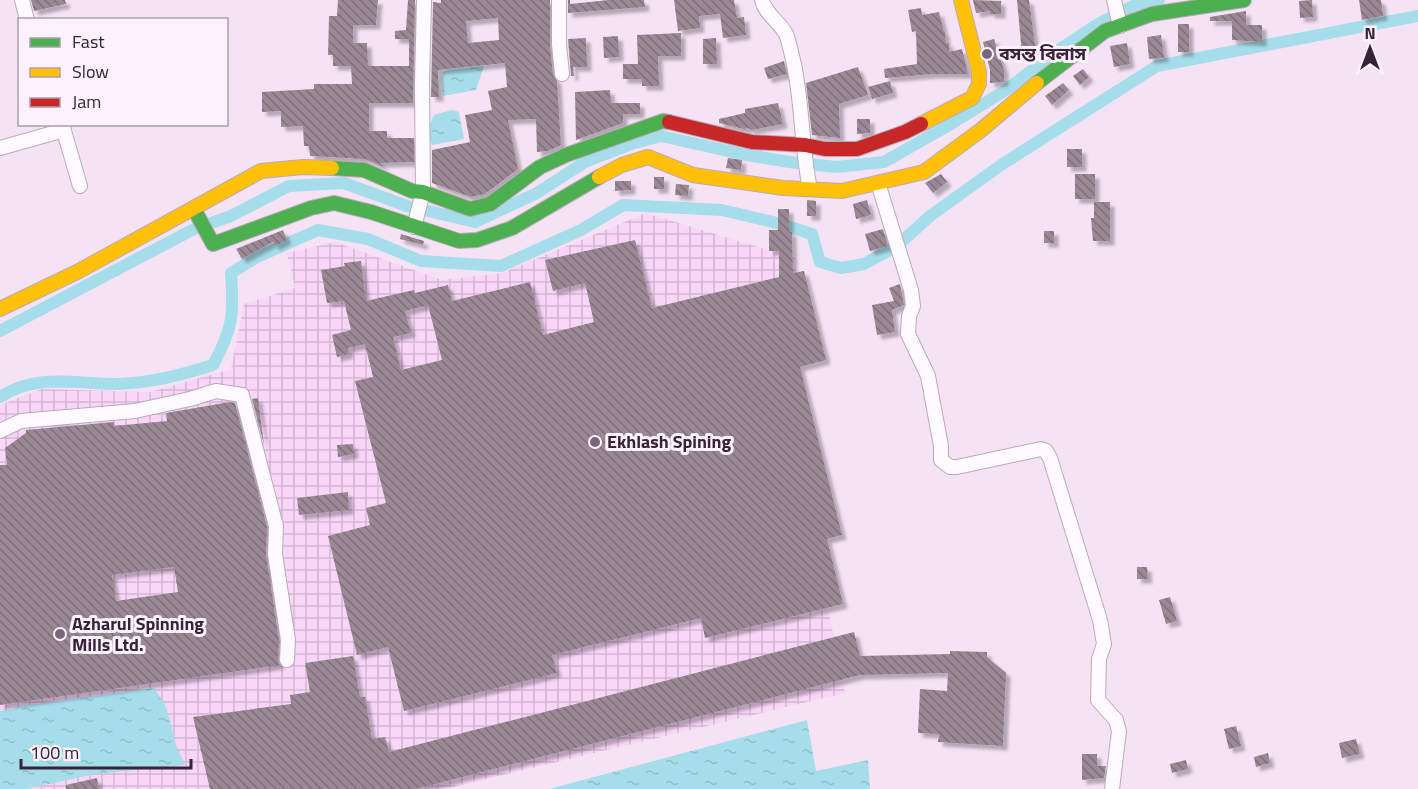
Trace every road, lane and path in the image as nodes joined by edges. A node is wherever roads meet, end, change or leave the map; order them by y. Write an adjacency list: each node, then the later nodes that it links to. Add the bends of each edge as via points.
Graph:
1 (22, 0): 8 (street)
2 (424, 0): 17 (street)
3 (559, 0): 10 (street)
4 (762, 0): 12 (street, via 786,34)
5 (961, 0): 12 (street, via 979,72 980,84 972,98 905,132 857,149)
6 (1114, 0): 9 (street)
7 (1244, 0): 9 (street, via 1152,14)
8 (26, 18)
9 (1120, 26): 14 (street, via 1105,31 924,172)
10 (562, 74)
11 (63, 127): 13 (street); 15 (street)
12 (805, 147): 16 (street); 17 (street, via 752,142 663,122 540,167 490,204 470,209)
13 (0, 148)
14 (878, 183): 16 (street, via 842,191); 23 (street, via 911,290 913,306 908,334 928,376 943,464 957,467 1041,449 1050,458 1100,620 1104,644 1099,659 1098,700 1116,720 1119,731)
15 (80, 186)
16 (810, 189): 19 (street, via 693,175 648,157 582,185 512,228 477,240 459,241)
17 (423, 195): 18 (street, via 364,170 303,167 261,171); 19 (street)
18 (194, 210): 19 (street, via 213,244 333,203); 20 (street)
19 (414, 226)
20 (0, 309)
21 (0, 431): 22 (street, via 21,421 135,411 216,391 242,395 276,526 275,554 288,640)
22 (287, 660)
23 (1112, 789)

